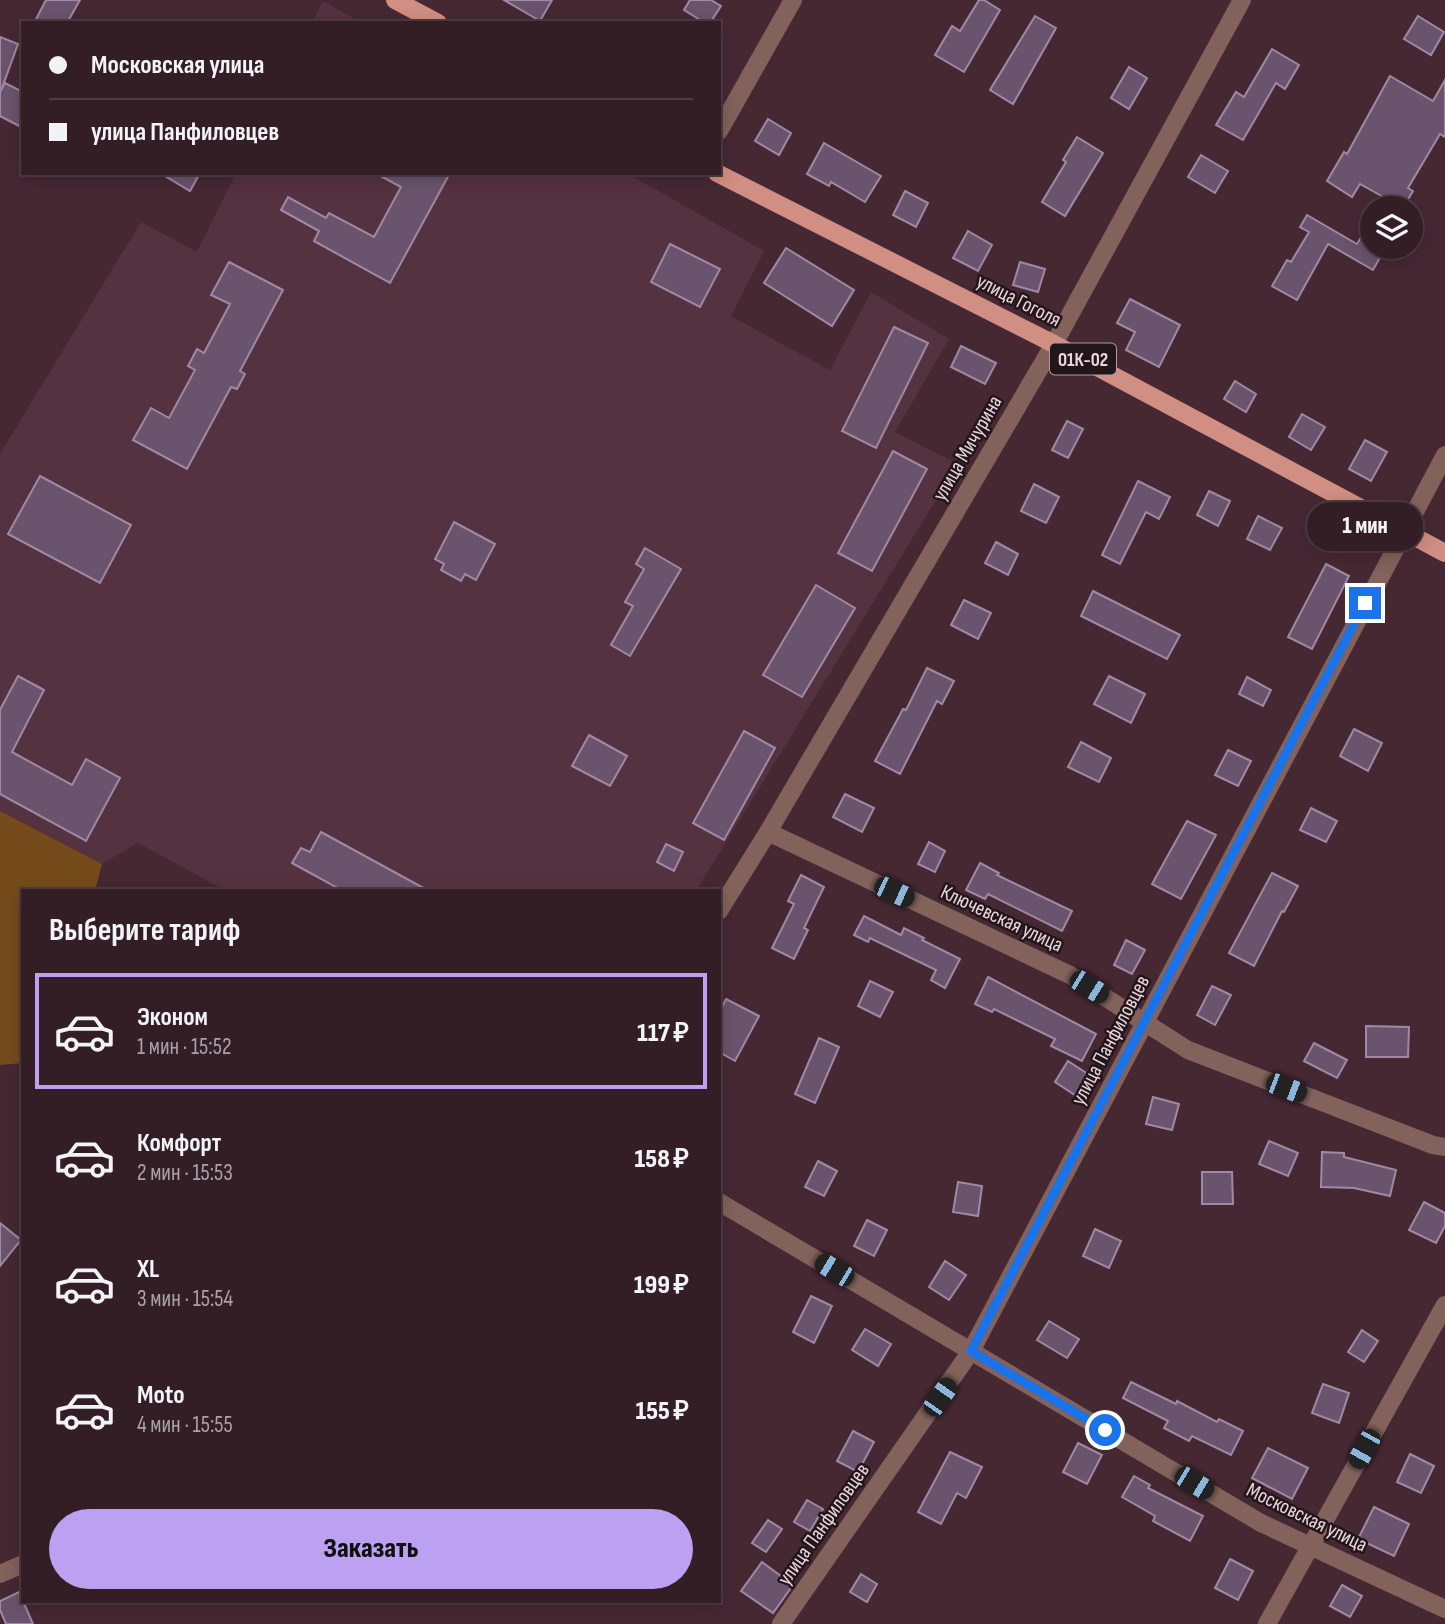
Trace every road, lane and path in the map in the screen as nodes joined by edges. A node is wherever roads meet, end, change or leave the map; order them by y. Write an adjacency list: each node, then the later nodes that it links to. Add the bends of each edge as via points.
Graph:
1 (396, 0): 4 (main road)
2 (793, 0): 5 (street)
3 (1242, 0): 7 (street, улица Мичурина)
4 (434, 21)
5 (721, 127)
6 (721, 175): 7 (main road, улица Гоголя / 01К-02)
7 (1054, 344): 9 (main road, улица Гоголя / 01К-02); 11 (street, улица Мичурина)
8 (1445, 455): 9 (street, улица Панфиловцев)
9 (1403, 531): 10 (main road, улица Гоголя / 01К-02); 13 (street, улица Панфиловцев)
10 (1445, 553)
11 (768, 832): 12 (street, улица Мичурина); 13 (street, Ключевская улица, via 1070,975)
12 (721, 908)
13 (1145, 1023): 14 (street, Ключевская улица, via 1188,1050); 17 (street, улица Панфиловцев)
14 (1445, 1147)
15 (721, 1203): 17 (street, Московская улица)
16 (1445, 1305): 18 (street)
17 (971, 1351): 18 (street, Московская улица, via 1261,1522); 22 (street, улица Панфиловцев)
18 (1310, 1546): 21 (street, Московская улица); 23 (street)
19 (21, 1565): 20 (street)
20 (0, 1574)
21 (1445, 1609)
22 (780, 1624)
23 (1267, 1624)

